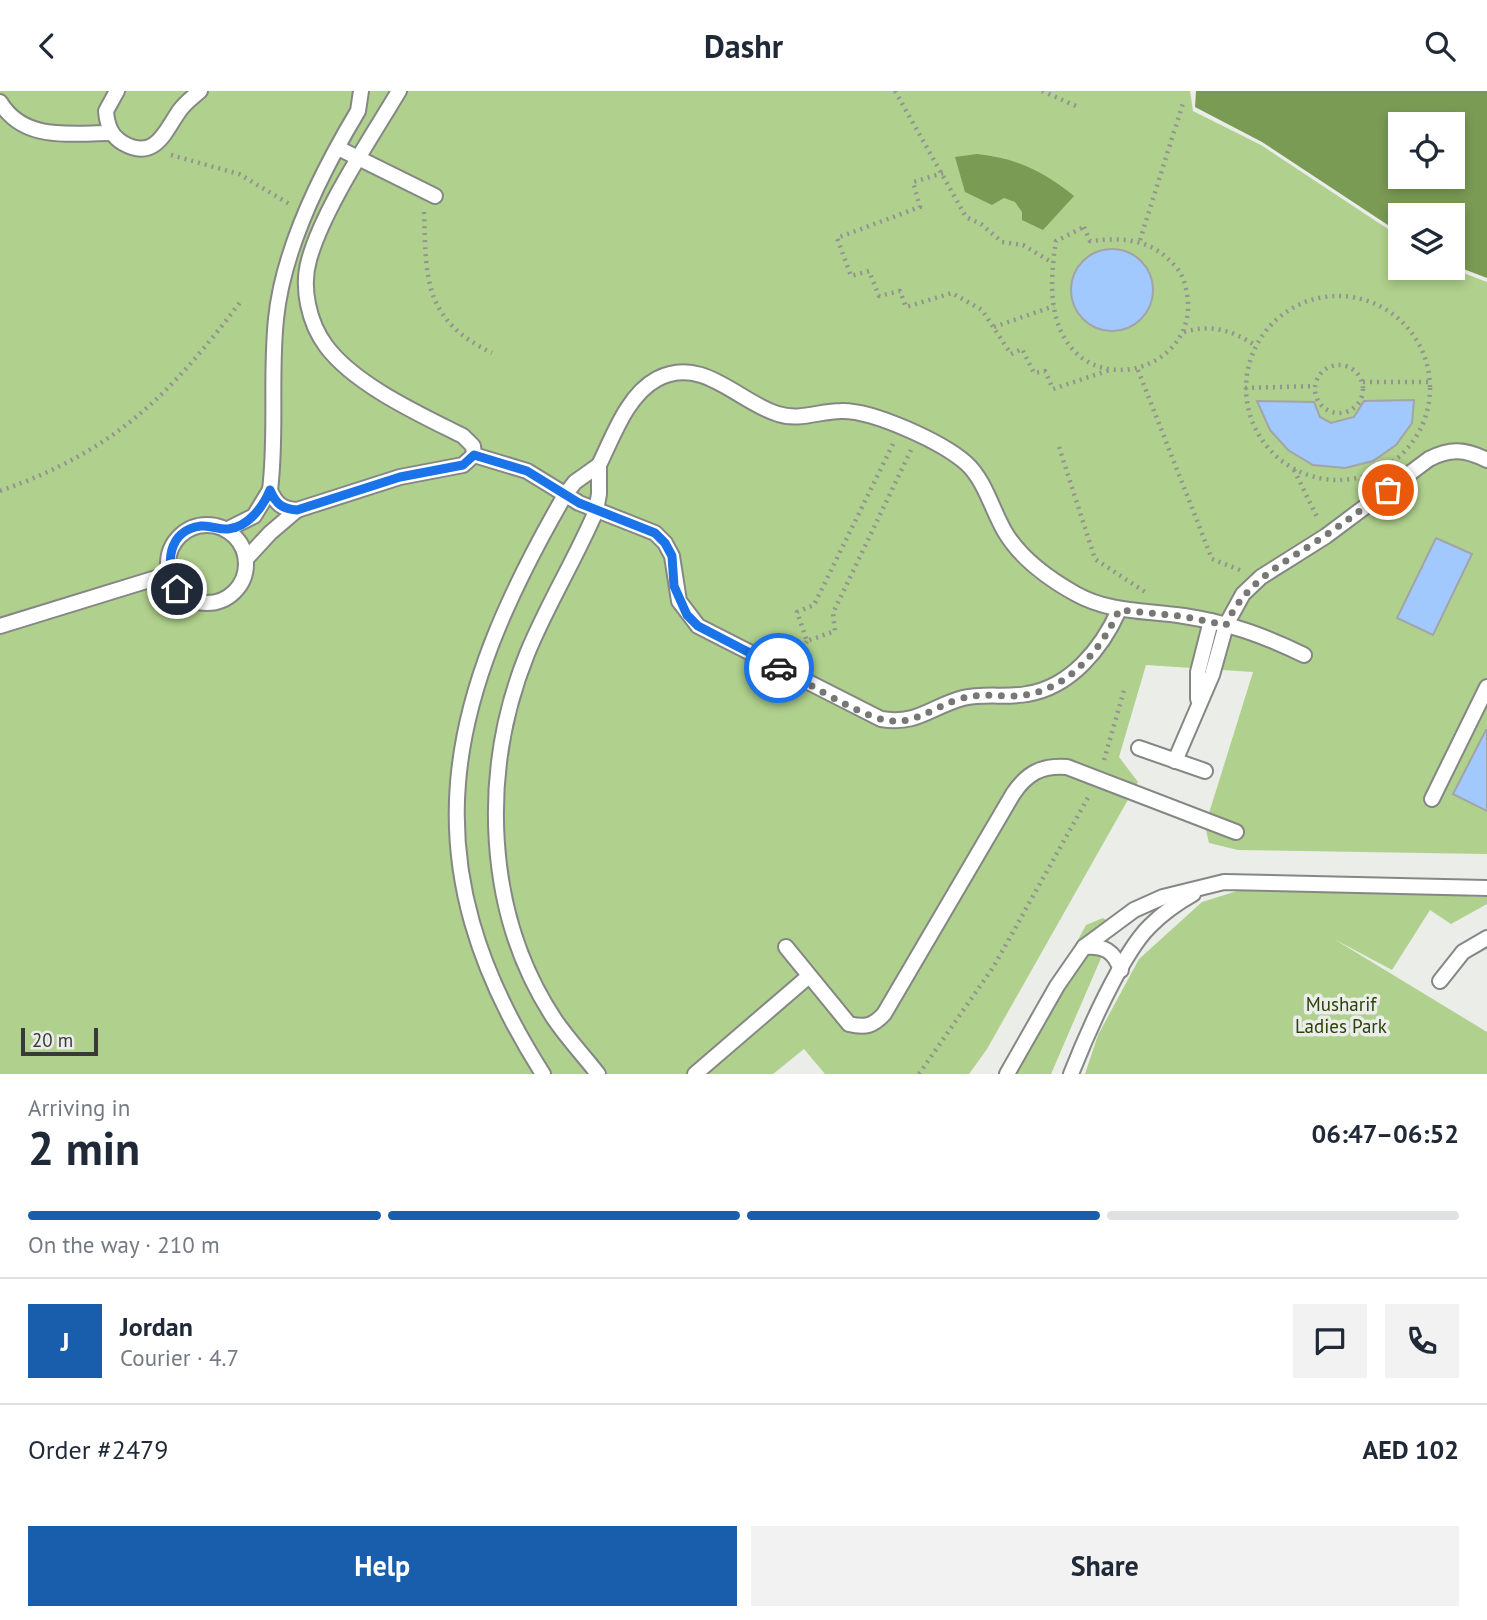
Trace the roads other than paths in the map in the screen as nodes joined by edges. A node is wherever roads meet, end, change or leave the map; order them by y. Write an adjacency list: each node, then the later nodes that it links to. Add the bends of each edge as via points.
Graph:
1 (117, 91): 6 (lane, via 106,111)
2 (200, 91): 6 (lane, via 178,112 164,138 142,148 129,147)
3 (361, 91): 7 (lane, via 358,111)
4 (399, 91): 8 (lane)
5 (0, 102): 6 (lane, via 16,122 30,129)
6 (111, 133)
7 (338, 148): 8 (lane); 13 (lane, via 290,254 276,317)
8 (359, 158): 9 (lane); 10 (lane, via 309,259 309,313 340,361 463,436 473,446)
9 (430, 193)
10 (474, 455): 14 (lane, via 527,471); 15 (lane, via 463,465 400,477)
11 (1487, 460): 21 (lane, via 1460,450 1447,450 1429,459 1261,577)
12 (599, 465): 14 (lane); 16 (lane); 20 (lane, via 643,389 658,378 677,373 714,379 780,415 854,411 901,427 954,455 971,468 1006,534 1037,568 1098,605)
13 (270, 490): 15 (lane, via 284,509); 17 (lane, via 254,516)
14 (565, 495): 16 (lane); 39 (lane, via 495,632 476,683 463,735 457,788 457,842 464,895 478,947 498,996)
15 (297, 510): 18 (lane)
16 (596, 511): 20 (lane, via 644,527 665,543 672,556 679,601 698,626 881,719 915,720 977,695 1012,696 1044,690 1073,673 1090,656); 40 (lane, via 527,653 509,705 495,813 499,867 529,972 555,1020)
17 (226, 530): 18 (lane, via 240,542); 19 (lane, via 196,526 183,533 168,559)
18 (246, 559): 19 (lane, via 245,576 237,590 223,600 190,600)
19 (169, 574): 22 (lane)
20 (1119, 610): 21 (lane)
21 (1218, 623): 23 (lane, via 1254,631); 27 (lane, via 1198,672 1198,701)
22 (0, 626)
23 (1304, 655)
24 (1487, 687): 25 (lane)
25 (1482, 710): 29 (lane)
26 (1139, 748): 27 (lane)
27 (1175, 761): 28 (lane)
28 (1205, 771)
29 (1432, 799)
30 (1236, 832): 37 (lane, via 1067,767 1034,771 1021,782 875,1024 862,1028 849,1024)
31 (1224, 882): 32 (lane); 35 (lane, via 1193,888 1135,910); 36 (lane, via 1195,892 1170,908 1148,927)
32 (1487, 888)
33 (1487, 938): 38 (lane, via 1463,952)
34 (786, 947): 37 (lane)
35 (1084, 947): 36 (lane, via 1108,950); 42 (lane)
36 (1121, 969): 43 (lane)
37 (809, 976): 41 (lane)
38 (1440, 981)
39 (543, 1074)
40 (598, 1074)
41 (695, 1074)
42 (1007, 1074)
43 (1071, 1074)

